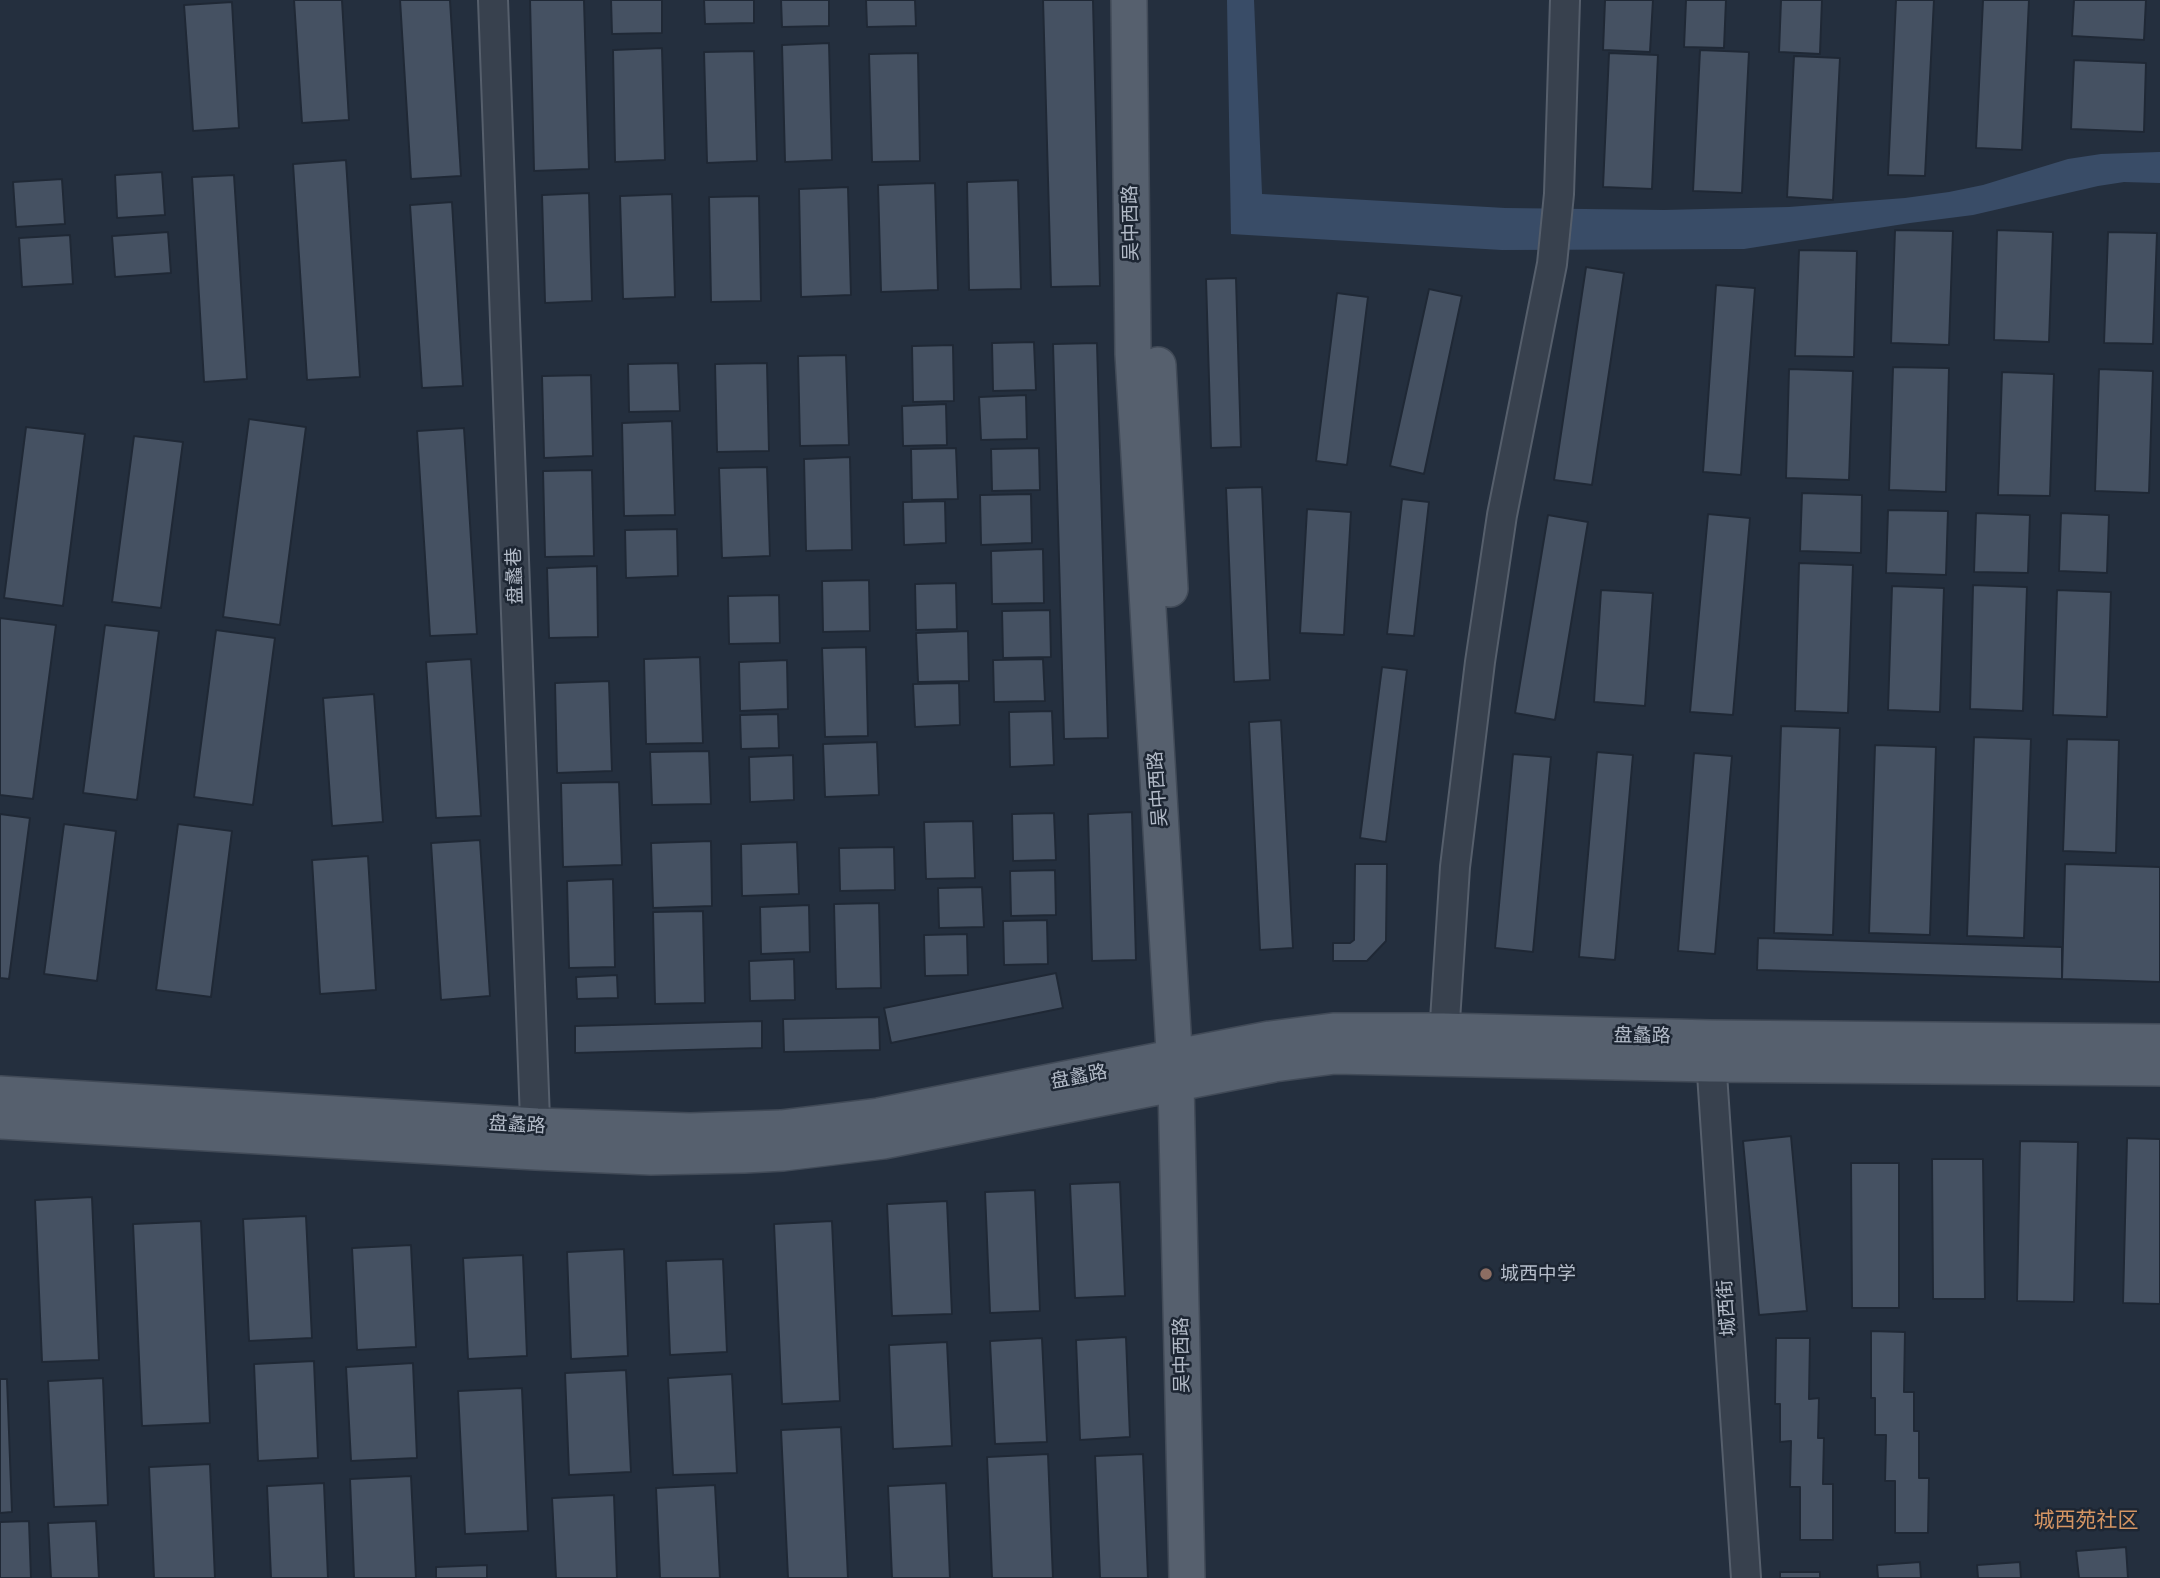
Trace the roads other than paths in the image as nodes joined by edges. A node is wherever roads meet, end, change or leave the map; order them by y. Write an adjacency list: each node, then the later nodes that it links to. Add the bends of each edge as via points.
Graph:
1 (493, 0): 12 (street, 盘蠡巷)
2 (1129, 0): 8 (main road, 吴中西路, via 1134,368)
3 (1154, 0): 8 (main road, 吴中西路, via 1158,367)
4 (1565, 0): 6 (street, via 1559,194 1552,264 1502,515 1480,662 1455,867)
5 (2160, 1042): 7 (main road, 盘蠡路)
6 (1443, 1044): 7 (main road, 盘蠡路); 8 (main road, 盘蠡路, via 1274,1065)
7 (1710, 1051): 9 (main road, 盘蠡路); 15 (street, 城西街)
8 (1187, 1068): 12 (main road, 盘蠡路, via 883,1141 783,1153 651,1157); 13 (main road, 吴中西路); 14 (main road, 吴中西路)
9 (2160, 1068)
10 (0, 1094): 12 (main road, 盘蠡路)
11 (0, 1121): 12 (main road, 盘蠡路)
12 (536, 1139)
13 (1187, 1578)
14 (1211, 1578)
15 (1746, 1578)

